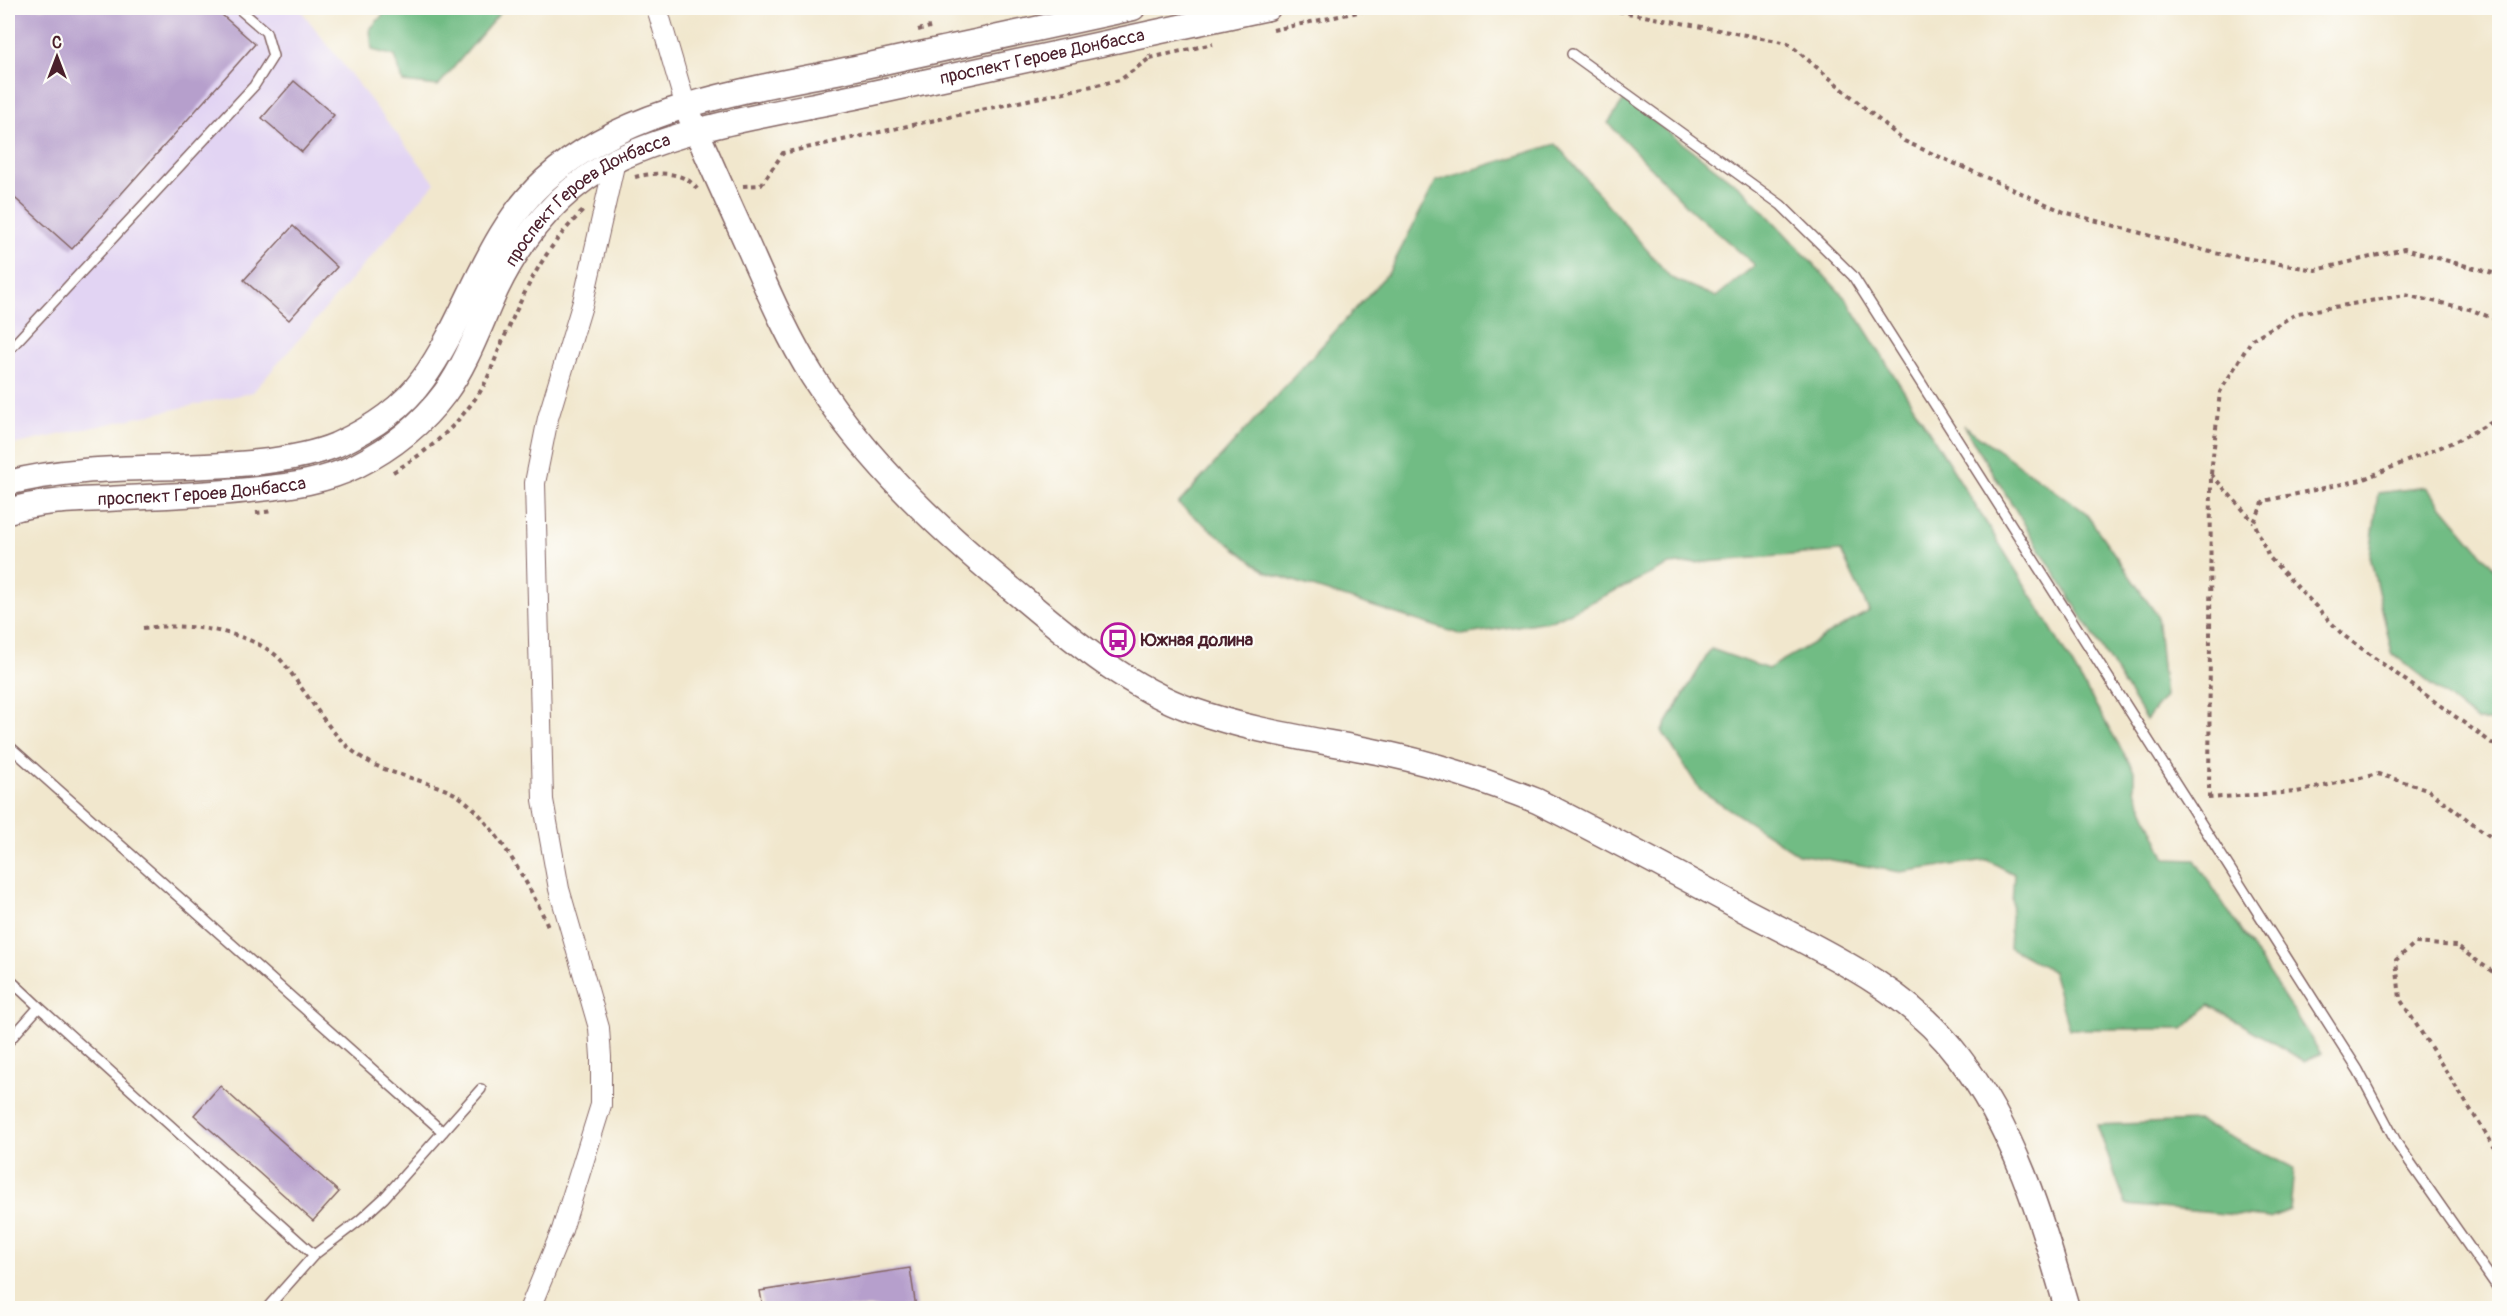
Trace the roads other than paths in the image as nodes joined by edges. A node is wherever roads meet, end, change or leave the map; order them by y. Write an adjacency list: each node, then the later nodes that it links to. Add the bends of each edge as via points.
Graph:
1 (238, 8): 9 (lane, via 266,32 273,56 254,86)
2 (657, 8): 6 (street)
3 (1133, 8): 6 (street, проспект Героев Донбасса)
4 (1268, 8): 7 (street, проспект Героев Донбасса)
5 (1572, 54): 19 (lane, via 1781,205 1853,276 2358,1070 2398,1144)
6 (686, 107): 7 (street); 10 (street, проспект Героев Донбасса, via 611,135 579,152 544,181 513,216 487,257 422,381 399,406 369,429 333,446 293,458 235,465 63,473)
7 (697, 132): 8 (street, проспект Героев Донбасса); 22 (street, via 781,320 812,375 864,448 907,497 975,559 1054,624 1148,689 1244,727 1433,765 1537,801 1839,960 1895,996 1932,1026 1957,1054 2000,1120 2038,1210)
8 (615, 161): 11 (street, проспект Героев Донбасса, via 557,203 523,243 445,393 419,423 355,467 284,486 57,501); 21 (street, via 583,302 548,418 535,483 543,800 559,889 599,1028 602,1057 601,1105 562,1230)
9 (8, 351)
10 (8, 483)
11 (8, 510)
12 (8, 745): 17 (lane)
13 (8, 978): 14 (lane)
14 (39, 1007): 15 (lane); 18 (lane)
15 (8, 1042)
16 (481, 1089): 17 (lane)
17 (443, 1132): 18 (lane, via 360,1221)
18 (314, 1255): 20 (lane)
19 (2499, 1291)
20 (267, 1308)
21 (530, 1308)
22 (2067, 1308)

